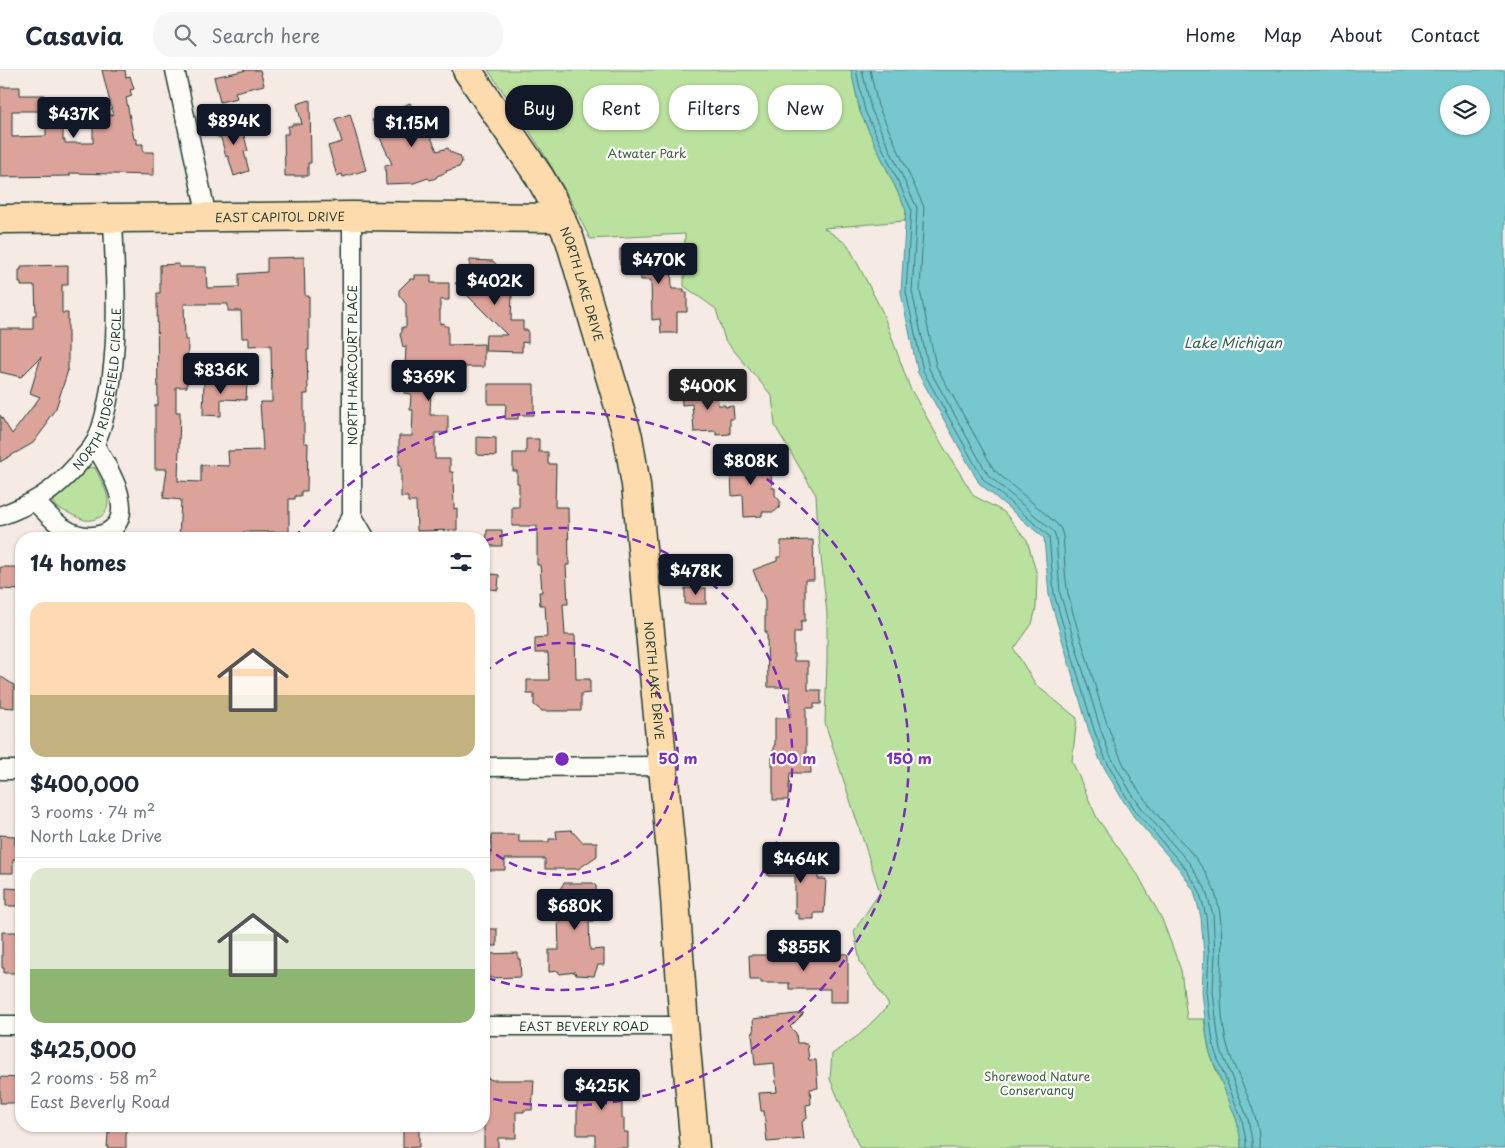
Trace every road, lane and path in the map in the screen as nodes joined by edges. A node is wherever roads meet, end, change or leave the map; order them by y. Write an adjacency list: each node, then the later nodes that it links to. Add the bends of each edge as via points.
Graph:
1 (175, 70): 4 (street)
2 (467, 70): 6 (main road, NORTH LAKE DRIVE, via 539,176)
3 (352, 216): 4 (main road, EAST CAPITOL DRIVE); 6 (main road, EAST CAPITOL DRIVE); 10 (street, NORTH HARCOURT PLACE)
4 (207, 217): 5 (main road, EAST CAPITOL DRIVE)
5 (113, 218): 7 (main road, EAST CAPITOL DRIVE); 8 (street, NORTH RIDGEFIELD CIRCLE, via 114,360 112,382)
6 (561, 218): 16 (main road, NORTH LAKE DRIVE, via 628,436 636,485)
7 (0, 219)
8 (94, 444): 9 (street, NORTH RIDGEFIELD CIRCLE, via 66,477); 13 (street, via 114,481 122,513 118,522)
9 (34, 501): 11 (street, NORTH RIDGEFIELD CIRCLE); 12 (street, via 61,526)
10 (352, 515): 14 (street, NORTH HARCOURT PLACE); 15 (street)
11 (0, 516)
12 (74, 532)
13 (105, 532)
14 (343, 532)
15 (362, 532)
16 (663, 766): 17 (street); 23 (main road, NORTH LAKE DRIVE)
17 (490, 767)
18 (0, 770): 19 (street)
19 (15, 770)
20 (0, 1025): 21 (street)
21 (15, 1025)
22 (490, 1026): 23 (street, EAST BEVERLY ROAD)
23 (684, 1026): 24 (main road, NORTH LAKE DRIVE)
24 (695, 1148)

